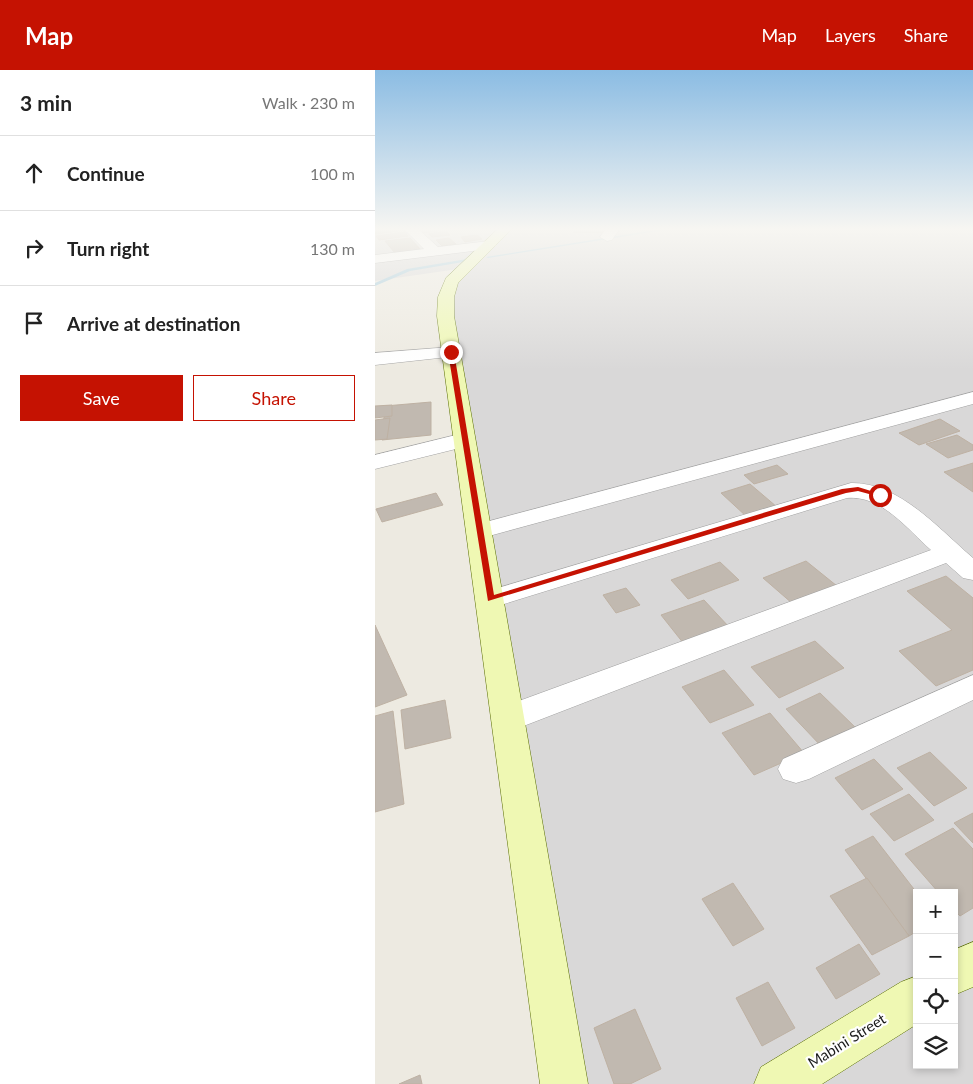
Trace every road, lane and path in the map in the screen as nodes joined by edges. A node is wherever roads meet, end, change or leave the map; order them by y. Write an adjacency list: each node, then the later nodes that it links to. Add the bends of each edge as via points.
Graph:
1 (457, 275): 2 (street, via 447,288)
2 (451, 352): 3 (street); 6 (street)
3 (375, 359)
4 (963, 401): 5 (street); 8 (street)
5 (973, 417)
6 (465, 440): 7 (street); 8 (street)
7 (375, 462)
8 (480, 531): 11 (street)
9 (950, 552): 10 (street); 11 (street, via 885,497 870,491 845,491); 13 (street)
10 (973, 572)
11 (491, 599): 13 (street)
12 (973, 686): 14 (street)
13 (509, 718): 18 (street)
14 (796, 769)
15 (973, 963): 16 (street)
16 (958, 972)
17 (913, 1000): 19 (street, Mabini Street)
18 (564, 1084)
19 (777, 1084)

